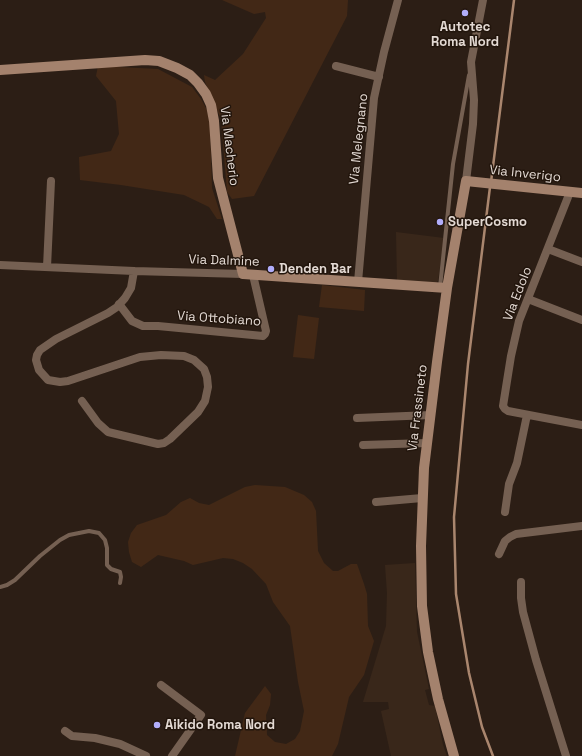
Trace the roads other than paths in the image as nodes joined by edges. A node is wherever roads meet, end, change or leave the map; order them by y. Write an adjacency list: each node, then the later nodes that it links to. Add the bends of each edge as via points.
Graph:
1 (398, 0): 6 (street, Via Melegnano)
2 (483, 0): 3 (street, Via Frassineto)
3 (471, 62): 8 (street, Via Frassineto, via 474,100); 19 (lane, Via Frassineto, via 453,164)
4 (336, 66): 6 (street)
5 (0, 70): 16 (street, Via Macherio, via 155,60 190,75 204,90 212,109 217,174)
6 (378, 77): 18 (street, Via Melegnano, via 372,115)
7 (51, 180): 14 (street)
8 (470, 181): 9 (street, Via Inverigo); 19 (street, Via Frassineto)
9 (570, 192): 10 (street, Via Inverigo); 11 (street, Via Edolo)
10 (582, 193)
11 (548, 249): 12 (street); 20 (street, Via Edolo)
12 (582, 262)
13 (0, 265): 14 (street, Via Dalmine)
14 (47, 267): 15 (street, Via Dalmine)
15 (134, 272): 16 (street, Via Dalmine); 21 (street, via 131,288)
16 (242, 274): 17 (street, Via Dalmine)
17 (254, 275): 18 (street, Via Dalmine); 21 (street, Via Ottobiano, via 266,331 263,336 142,326 132,321)
18 (358, 282): 19 (street, Via Dalmine)
19 (443, 288): 24 (street, Via Frassineto)
20 (528, 299): 22 (street); 25 (street, Via Edolo, via 510,356 503,402 503,408 508,411)
21 (119, 304): 23 (street, via 108,313 41,349 36,360 42,375 50,381 64,381 140,357 180,355 194,360 204,369 208,387 205,401 198,412 170,439 158,444 108,432)
22 (582, 320)
23 (82, 401)
24 (430, 415): 26 (street); 28 (street, Via Frassineto)
25 (527, 415): 27 (street); 32 (street)
26 (357, 418)
27 (582, 425)
28 (427, 443): 29 (street); 30 (street, Via Frassineto)
29 (363, 445)
30 (422, 498): 31 (street); 42 (street, Via Frassineto, via 423,617 432,674)
31 (376, 502)
32 (505, 512)
33 (582, 526): 34 (street, via 516,534 505,541)
34 (499, 554)
35 (521, 582): 43 (street, via 522,612)
36 (120, 583): 37 (lane, via 120,572 110,569 107,565 105,540 99,533 89,531 69,535 60,540 15,580)
37 (0, 587)
38 (161, 686): 41 (street, via 201,715)
39 (65, 731): 40 (street, via 72,736 120,744)
40 (146, 756)
41 (172, 756)
42 (454, 756)
43 (566, 756)

